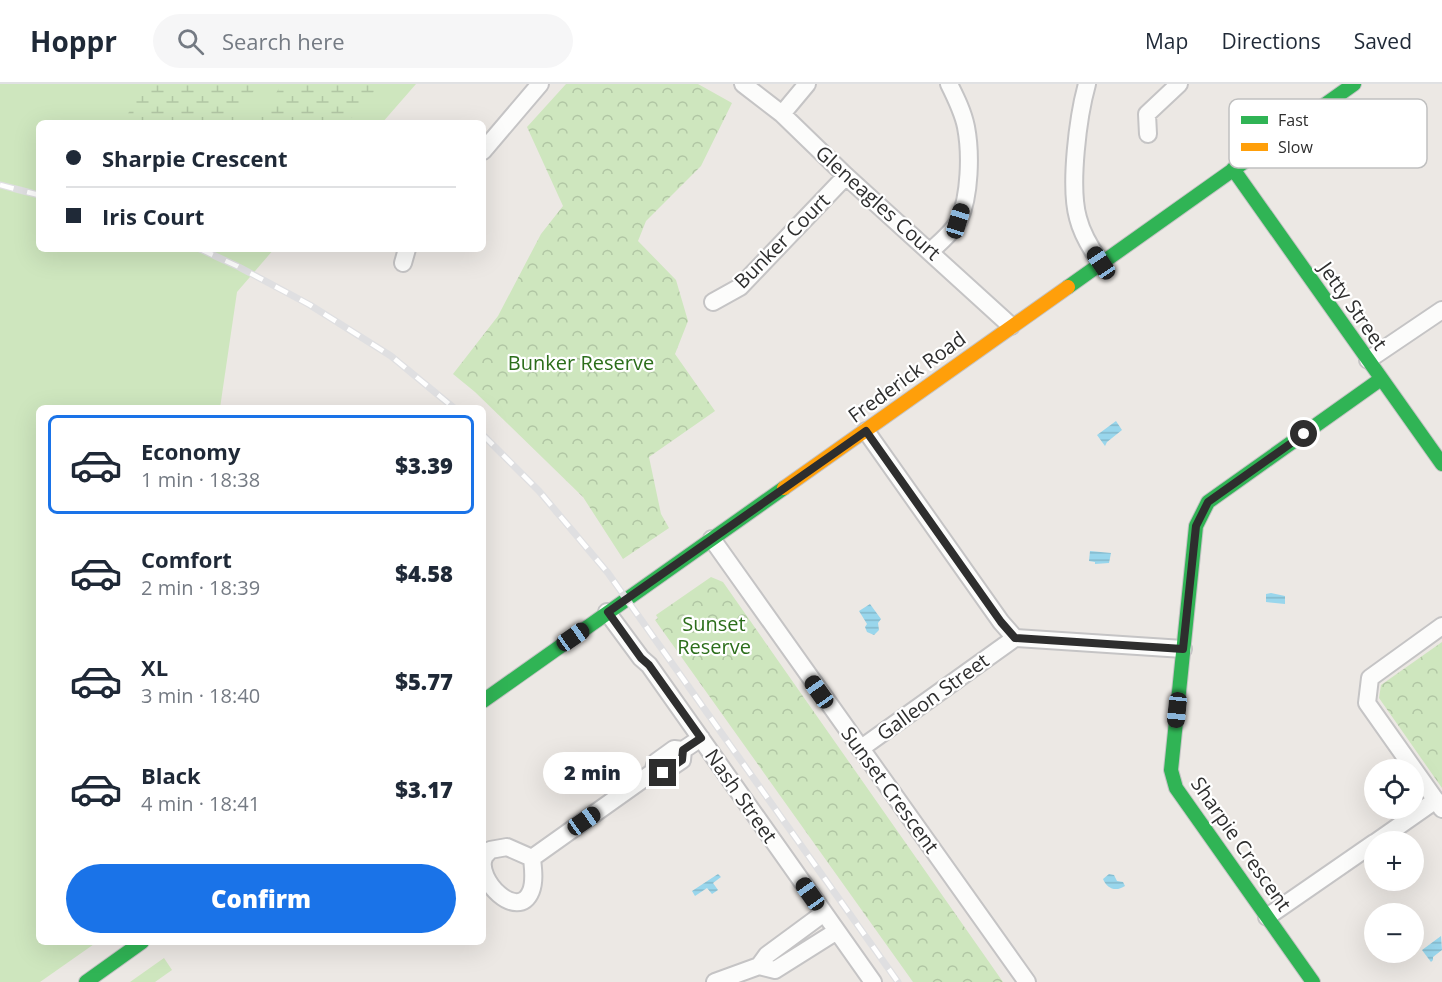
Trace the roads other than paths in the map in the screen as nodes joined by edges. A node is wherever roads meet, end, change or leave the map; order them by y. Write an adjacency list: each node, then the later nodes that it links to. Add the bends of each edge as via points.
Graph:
1 (540, 84): 11 (street)
2 (743, 84): 9 (street, Gleneagles Court)
3 (807, 84): 9 (street)
4 (949, 84): 15 (street, via 966,128 966,196 958,221)
5 (1087, 84): 16 (street, via 1080,109 1074,197 1083,232)
6 (1179, 84): 10 (street, via 1147,114)
7 (1354, 84): 8 (main road, Frederick Road)
8 (1333, 99)
9 (782, 114): 14 (street, Gleneagles Court)
10 (1148, 134)
11 (486, 147)
12 (1236, 168): 13 (main road, Frederick Road)
13 (1233, 170): 16 (main road, Frederick Road); 20 (main road, Jetty Street)
14 (846, 176): 15 (street, Gleneagles Court); 17 (street, Bunker Court, via 740,287)
15 (932, 251): 19 (street, Gleneagles Court)
16 (1101, 263): 19 (main road, Frederick Road)
17 (713, 302)
18 (1442, 310): 20 (street)
19 (1011, 326): 22 (main road, Frederick Road)
20 (1368, 360): 21 (main road, Jetty Street)
21 (1382, 379): 23 (main road, Jetty Street); 28 (main road, Sharpie Crescent, via 1208,502 1196,526)
22 (866, 431): 24 (main road, Frederick Road); 27 (street)
23 (1442, 464)
24 (712, 539): 25 (main road, Frederick Road); 31 (street, Sunset Crescent)
25 (608, 612): 29 (main road, Frederick Road); 30 (street, Nash Street)
26 (1442, 626): 32 (street, via 1370,678 1367,703)
27 (1015, 638): 28 (street); 31 (street, Galleon Street)
28 (1183, 649): 37 (main road, Sharpie Crescent, via 1171,770 1176,788)
29 (486, 699)
30 (701, 738): 35 (street, via 683,750 674,749 656,762 653,772); 36 (street, Nash Street)
31 (860, 749): 44 (street, Sunset Crescent)
32 (1439, 805): 33 (street)
33 (1394, 831)
34 (1364, 850): 37 (street)
35 (532, 858)
36 (824, 913): 38 (street, Nash Street); 40 (street, via 767,955)
37 (1268, 917): 45 (main road, Sharpie Crescent)
38 (837, 931): 40 (street, via 775,970); 43 (street, Nash Street)
39 (138, 945): 41 (main road)
40 (759, 966): 42 (street)
41 (86, 982)
42 (715, 982)
43 (873, 982)
44 (1027, 982)
45 (1313, 982)

